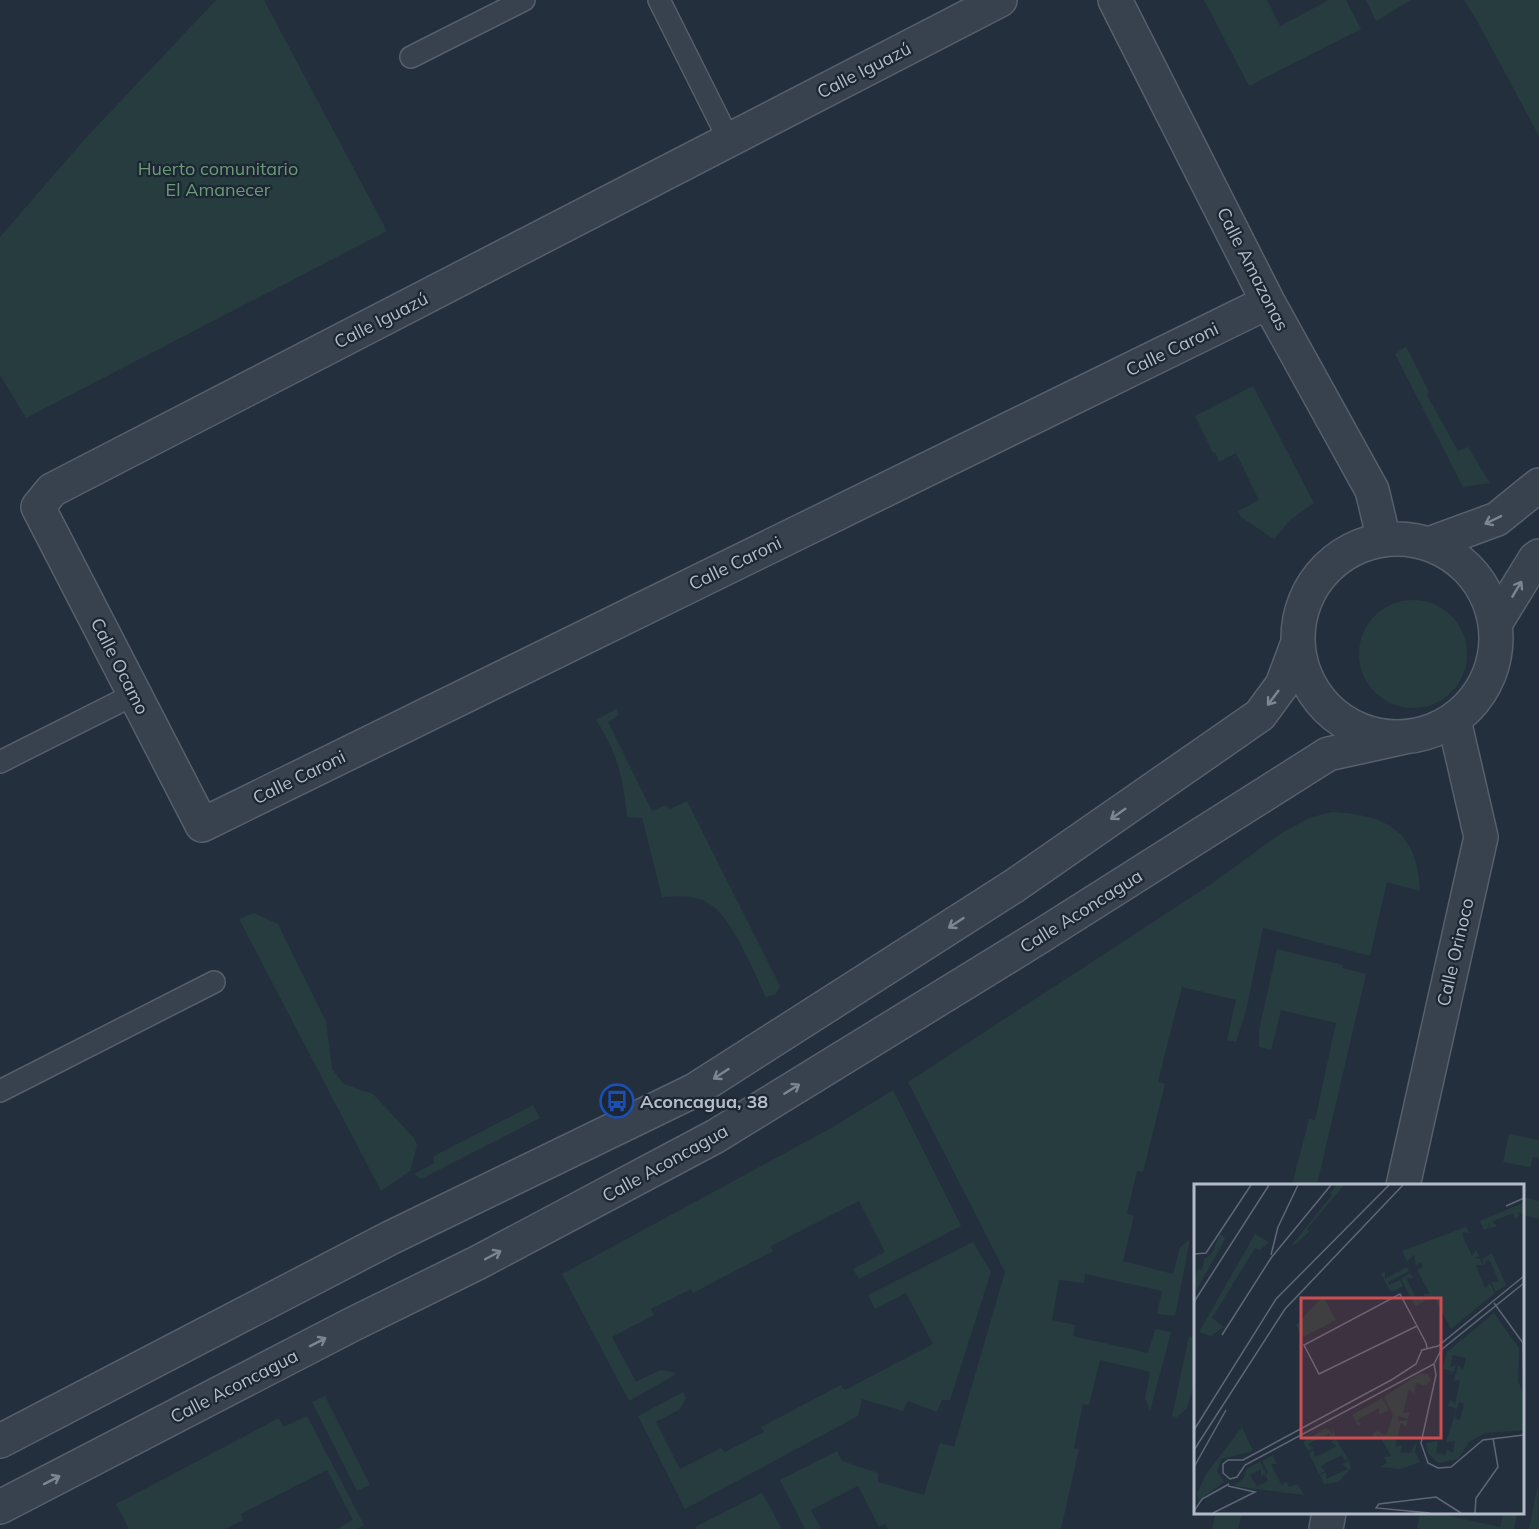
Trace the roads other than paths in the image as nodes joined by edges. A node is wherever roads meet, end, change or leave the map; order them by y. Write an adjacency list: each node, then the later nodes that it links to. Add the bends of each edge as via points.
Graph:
1 (524, 0): 5 (lane)
2 (659, 0): 6 (lane)
3 (1000, 0): 6 (street, Calle Iguazú)
4 (1115, 0): 7 (street, Calle Amazonas)
5 (411, 57)
6 (729, 140): 9 (street, Calle Iguazú, via 52,490)
7 (1268, 302): 10 (street, Calle Amazonas, via 1372,490); 19 (street, Calle Caroni)
8 (1539, 485): 11 (street, one-way to 11, via 1497,519)
9 (38, 507): 15 (street, Calle Ocamo)
10 (1384, 540): 11 (street, via 1407,539); 14 (street, via 1355,548 1330,565 1311,588 1300,616)
11 (1429, 544): 13 (street, via 1454,556 1474,575 1488,598)
12 (1539, 555): 13 (street, one-way to 12)
13 (1496, 624): 16 (street, via 1494,660 1480,694)
14 (1297, 645): 17 (street, via 1304,676 1321,702 1344,723 1373,735); 23 (street, one-way to 23, via 1282,685 1260,715 1014,886 695,1090 390,1238)
15 (135, 694): 18 (lane); 19 (street, Calle Ocamo)
16 (1454, 720): 17 (street); 22 (street, Calle Orinoco, via 1481,837)
17 (1405, 737): 24 (street, Calle Aconcagua, one-way to 17, via 716,1136 1328,754)
18 (0, 762)
19 (202, 825)
20 (214, 981): 21 (lane)
21 (0, 1091)
22 (1403, 1184)
23 (0, 1441)
24 (0, 1507)
25 (1329, 1514): 26 (street)
26 (1326, 1529)

